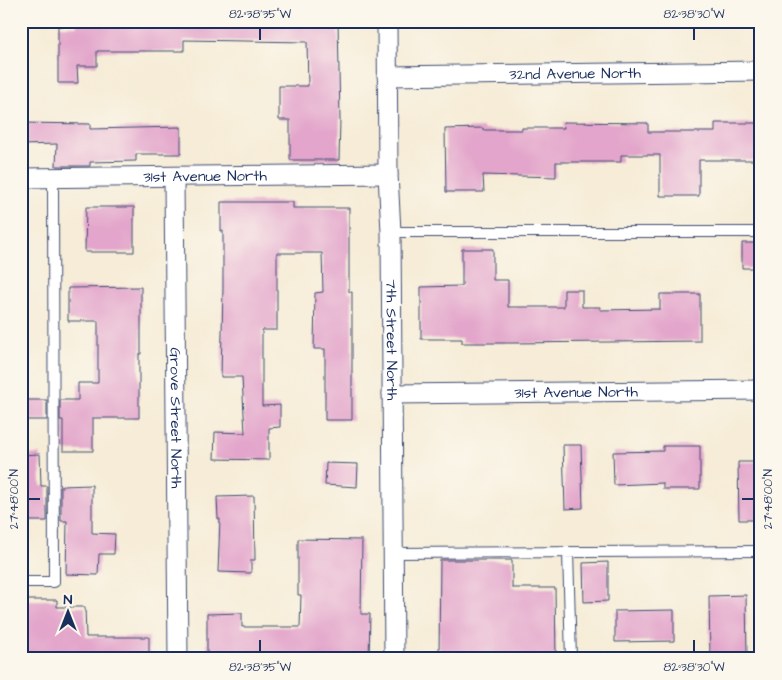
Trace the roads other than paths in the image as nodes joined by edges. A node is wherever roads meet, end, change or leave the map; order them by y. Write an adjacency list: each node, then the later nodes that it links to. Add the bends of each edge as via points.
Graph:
1 (388, 21): 3 (street, 7th Street North)
2 (761, 71): 3 (street, 32nd Avenue North)
3 (387, 76): 4 (street, 7th Street North)
4 (388, 174): 6 (street, 31st Avenue North); 8 (street, 7th Street North)
5 (21, 178): 7 (street, 31st Avenue North)
6 (174, 178): 7 (street, 31st Avenue North); 16 (street, Grove Street North)
7 (53, 179): 15 (lane, via 54,582)
8 (391, 232): 9 (lane); 11 (street, 7th Street North)
9 (761, 232)
10 (761, 390): 11 (street, 31st Avenue North)
11 (392, 394): 14 (street, 7th Street North)
12 (761, 551): 13 (lane)
13 (568, 552): 14 (lane); 18 (lane)
14 (393, 553): 17 (street, 7th Street North)
15 (21, 582)
16 (178, 659)
17 (394, 659)
18 (570, 659)

